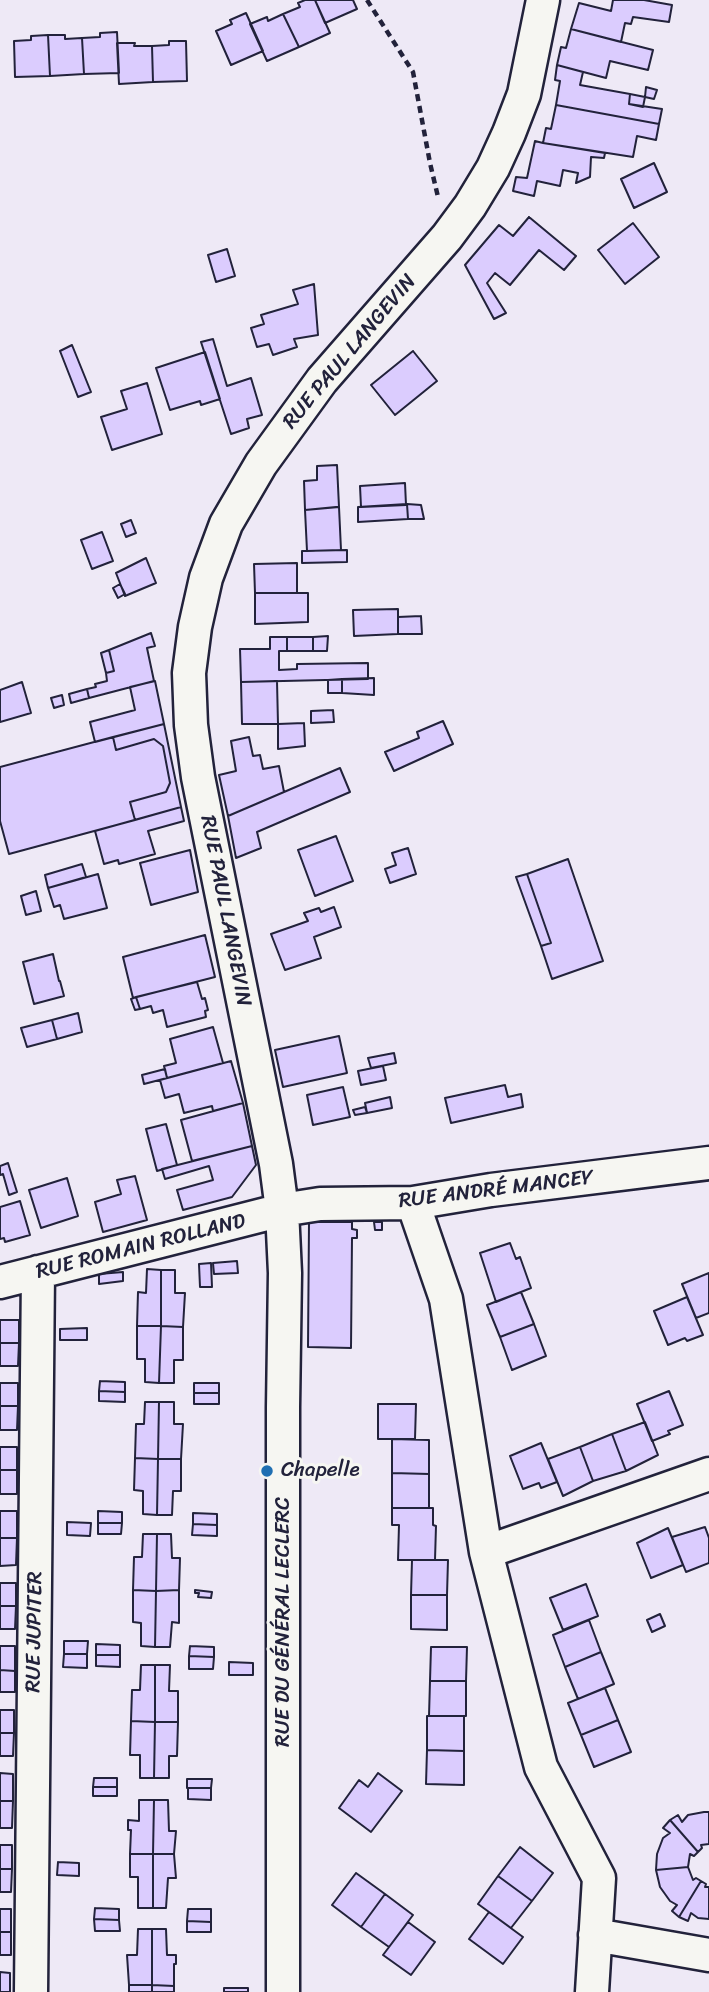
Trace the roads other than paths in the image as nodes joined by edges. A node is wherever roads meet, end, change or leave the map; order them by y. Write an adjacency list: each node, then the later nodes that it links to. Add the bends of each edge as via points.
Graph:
1 (543, 0): 4 (street, RUE PAUL LANGEVIN, via 524,94 476,197 447,237 322,380 261,464 226,524 206,578 195,627 189,673 198,777)
2 (709, 1163): 3 (street, RUE ANDRÉ MANCEY)
3 (413, 1203): 4 (street, RUE ANDRÉ MANCEY, via 320,1204); 8 (street, via 446,1299)
4 (282, 1210): 5 (street, RUE ROMAIN ROLLAND); 12 (street, RUE DU GÉNÉRAL LECLERC)
5 (38, 1272): 6 (street, RUE ROMAIN ROLLAND); 11 (street, RUE JUPITER)
6 (0, 1282)
7 (709, 1475): 8 (street)
8 (486, 1552): 9 (street, via 541,1767 599,1878)
9 (595, 1935): 10 (street); 13 (street)
10 (709, 1955)
11 (32, 1992)
12 (283, 1992)
13 (592, 1992)

